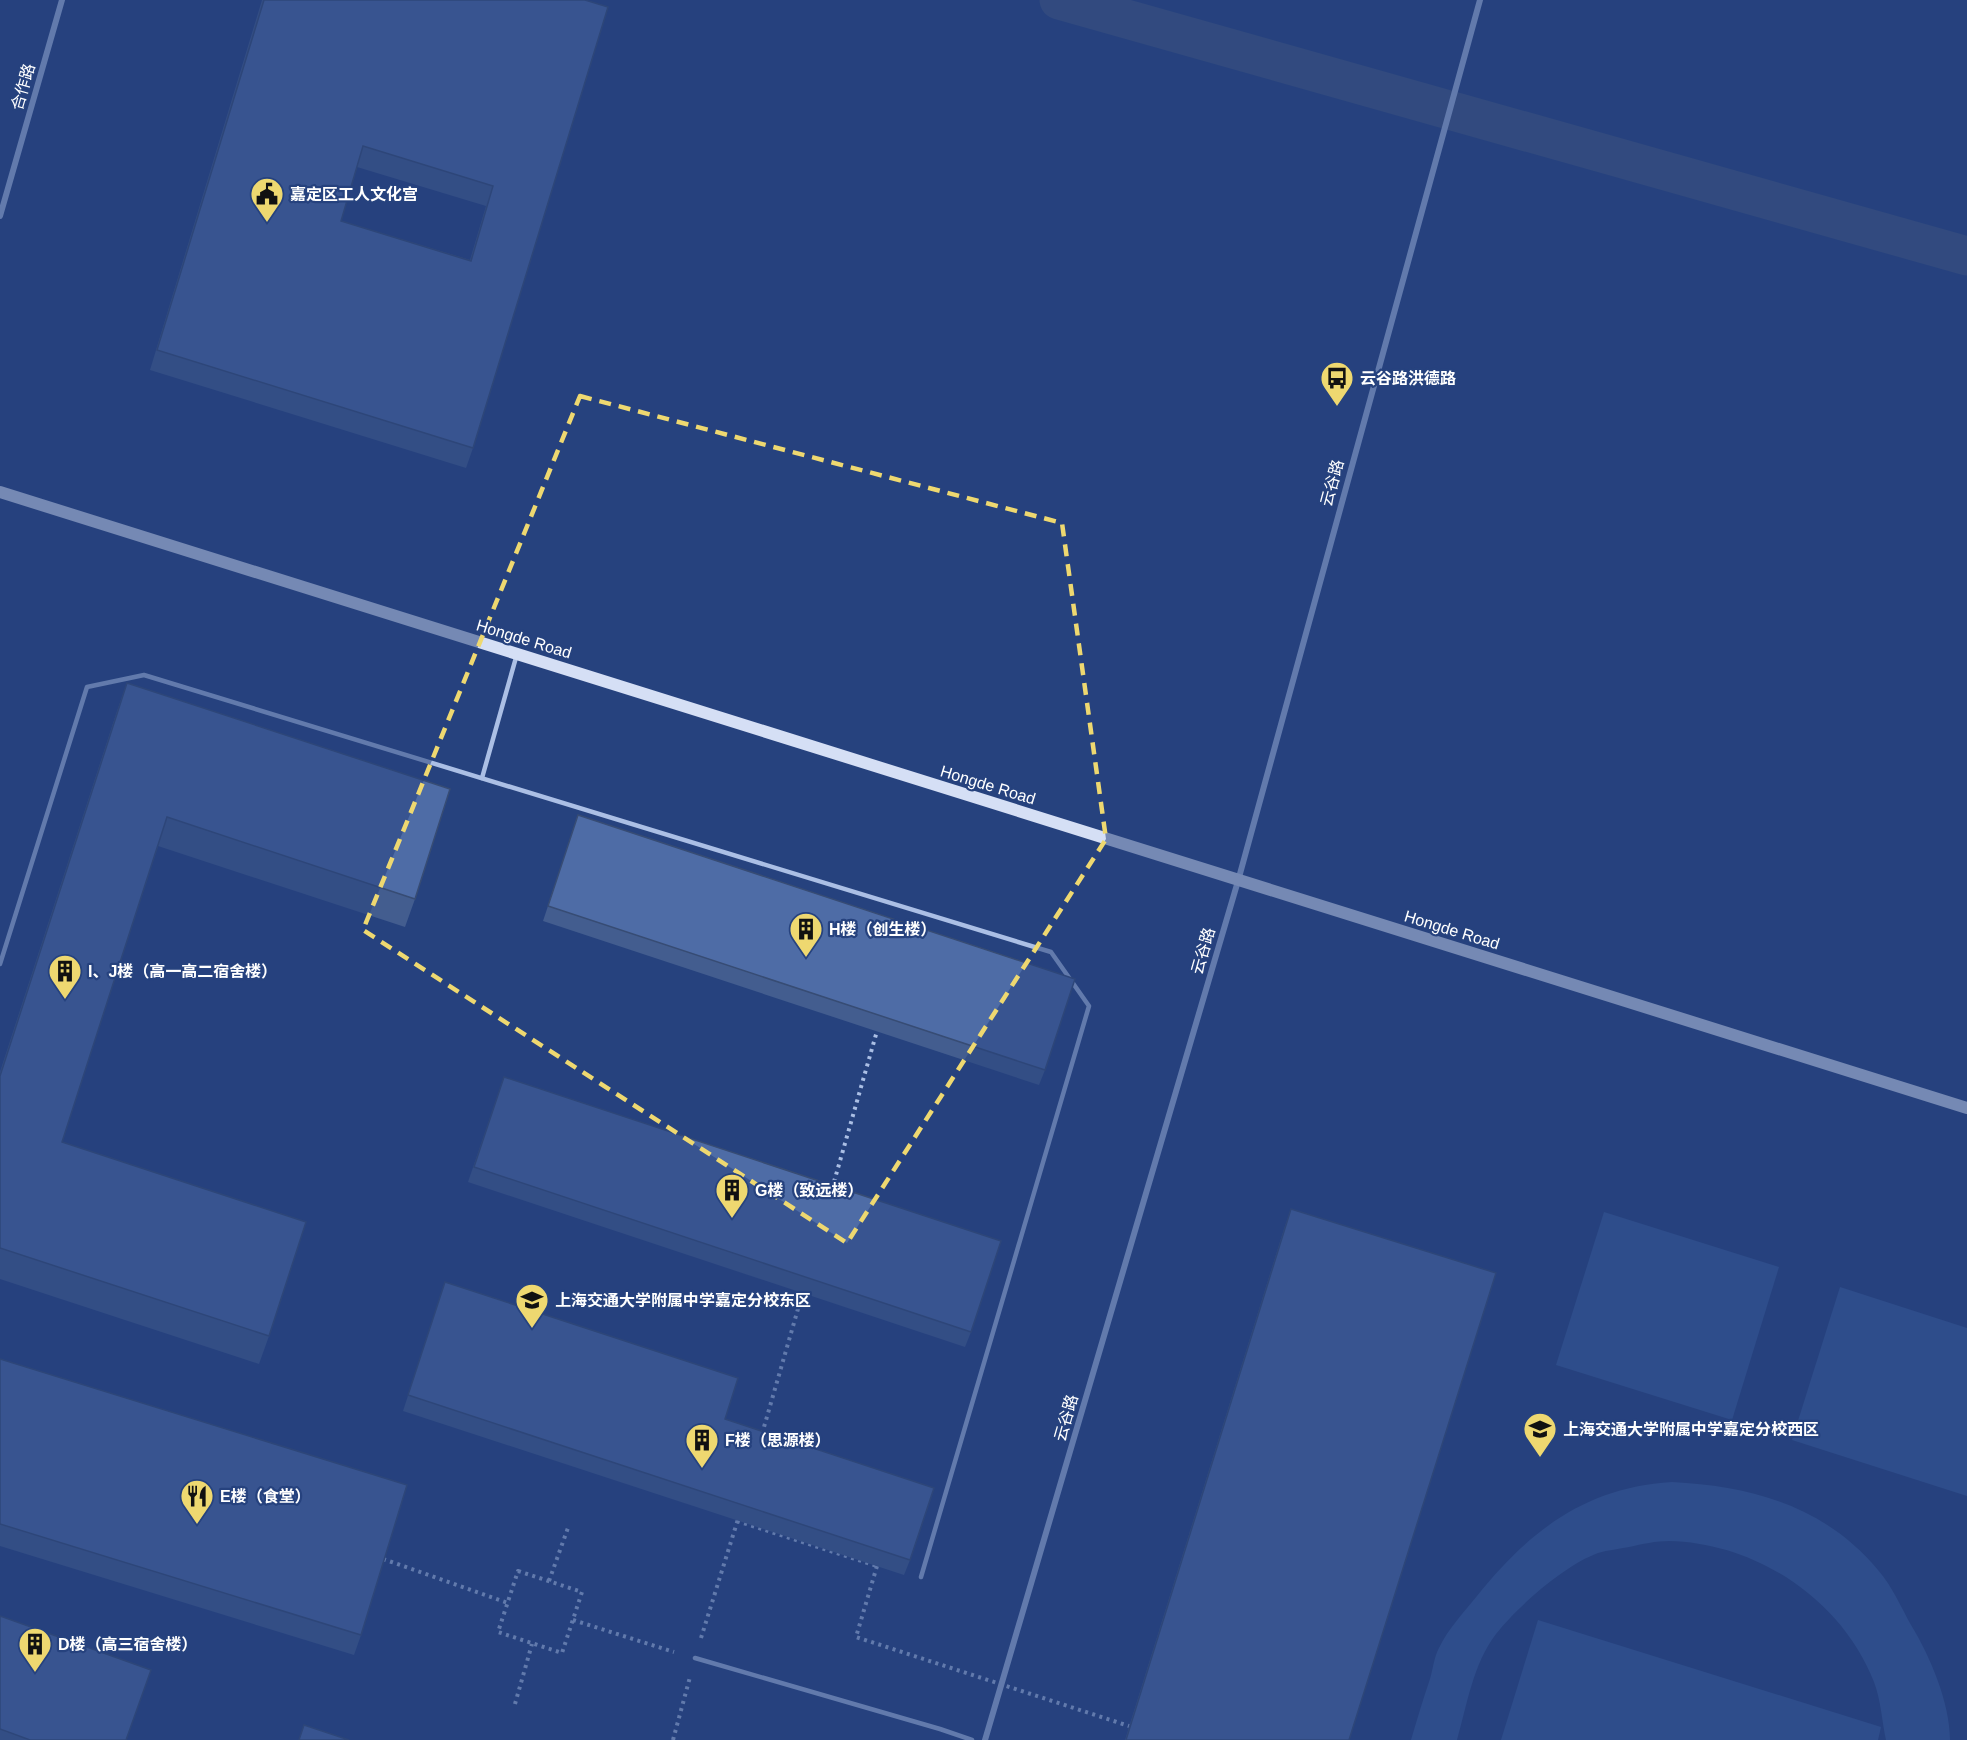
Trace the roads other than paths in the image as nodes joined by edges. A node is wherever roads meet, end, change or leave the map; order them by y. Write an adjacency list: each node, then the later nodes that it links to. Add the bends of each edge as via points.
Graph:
1 (62, 0): 3 (street, 合作路)
2 (1480, 0): 7 (street, 云谷路)
3 (0, 216)
4 (0, 492): 5 (main road, Hongde Road)
5 (517, 654): 6 (lane); 7 (main road, Hongde Road)
6 (482, 778): 8 (lane, via 144,675 87,687); 10 (lane, via 1051,952 1089,1006)
7 (1238, 881): 9 (main road, Hongde Road); 13 (street, 云谷路)
8 (0, 964)
9 (1967, 1108)
10 (921, 1578)
11 (695, 1658): 12 (lane)
12 (972, 1740)
13 (985, 1740)

